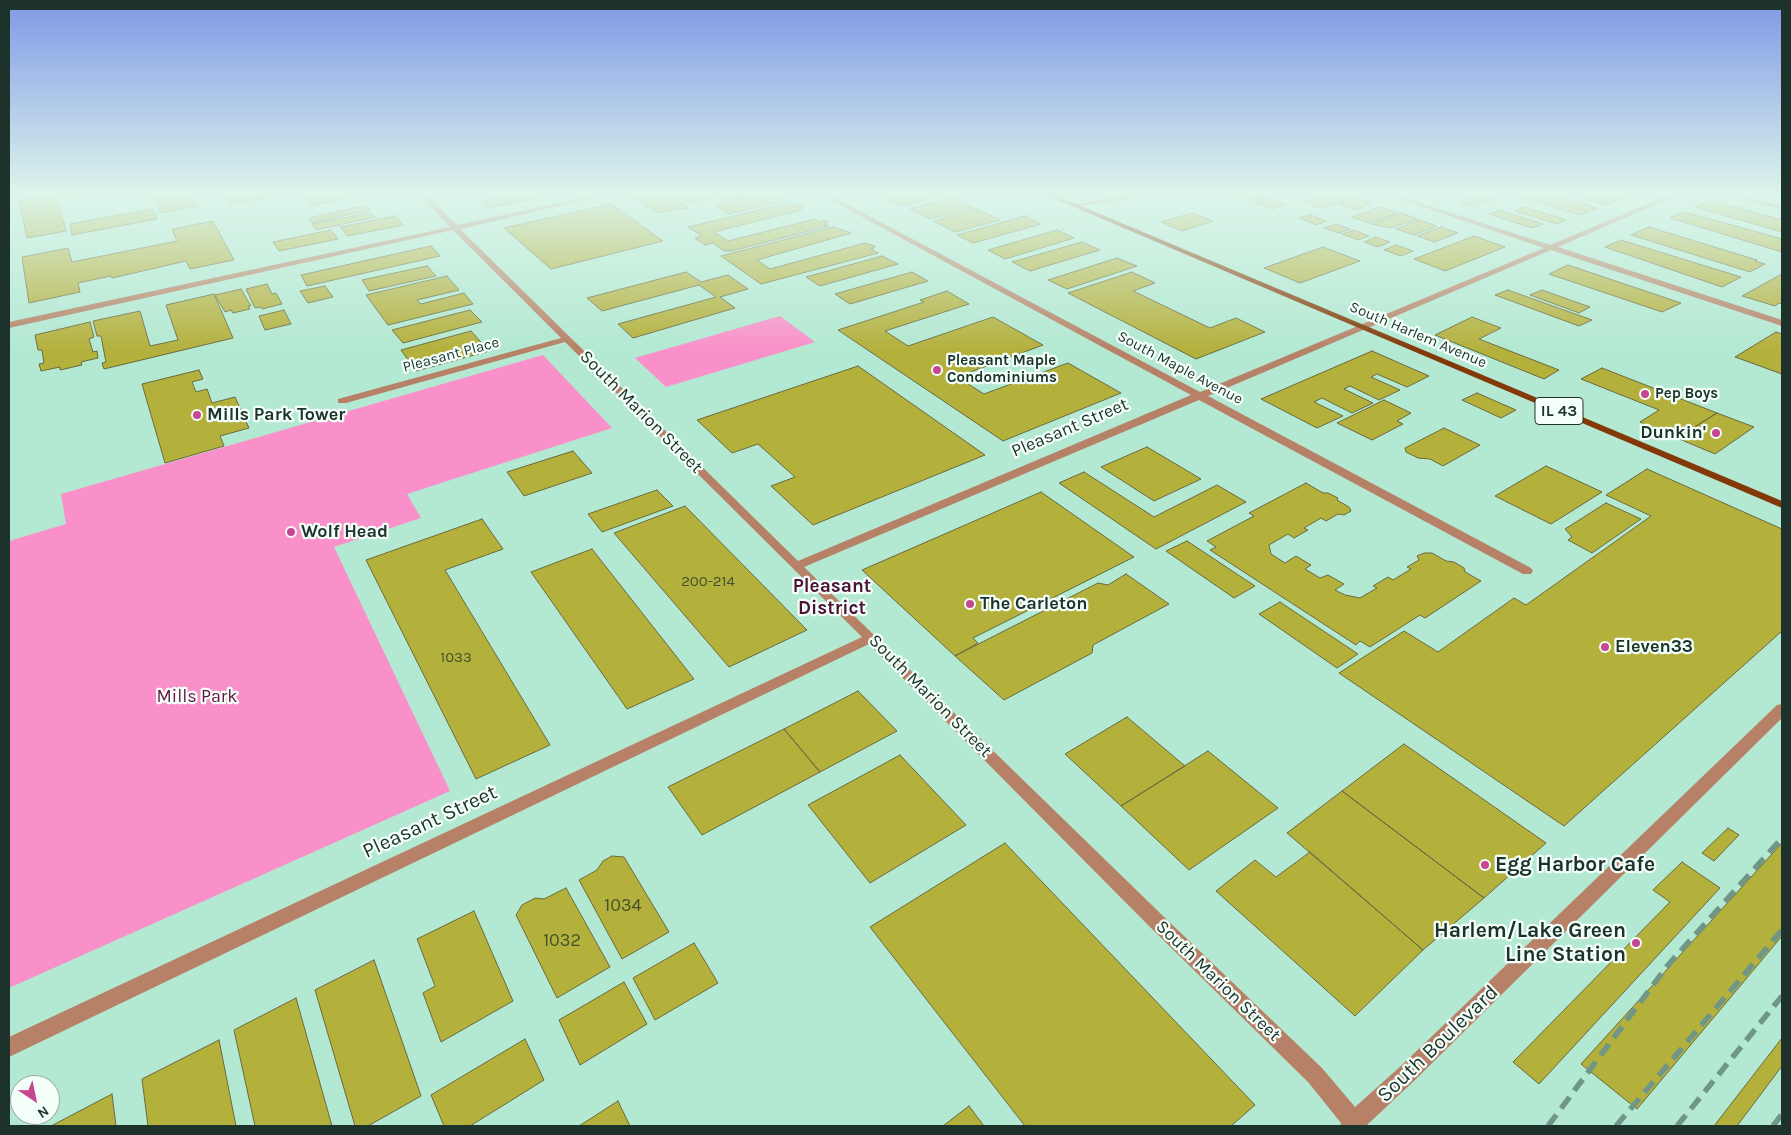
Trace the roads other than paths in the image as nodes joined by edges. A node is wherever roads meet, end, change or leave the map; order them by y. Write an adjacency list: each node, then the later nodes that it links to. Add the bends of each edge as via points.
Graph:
1 (374, 245): 9 (street)
2 (474, 245): 11 (street, South Marion Street)
3 (918, 245): 12 (street, South Maple Avenue)
4 (1168, 245): 10 (main road, South Harlem Avenue / IL 43)
5 (1544, 245): 7 (street)
6 (1555, 245): 7 (street, Pleasant Street)
7 (1550, 247): 8 (street); 10 (street, Pleasant Street)
8 (1782, 323)
9 (9, 325)
10 (1361, 326): 12 (street, Pleasant Street); 14 (main road, South Harlem Avenue / IL 43)
11 (567, 339): 13 (street, Pleasant Place); 15 (street, South Marion Street)
12 (1199, 395): 15 (street, Pleasant Street); 16 (street, South Maple Avenue)
13 (342, 401)
14 (1782, 505)
15 (796, 566): 17 (street, South Marion Street)
16 (1527, 571)
17 (871, 638): 19 (street, Pleasant Street); 20 (street, South Marion Street, via 1315,1075)
18 (1782, 710): 20 (street, South Boulevard)
19 (9, 1047)
20 (1354, 1126)

